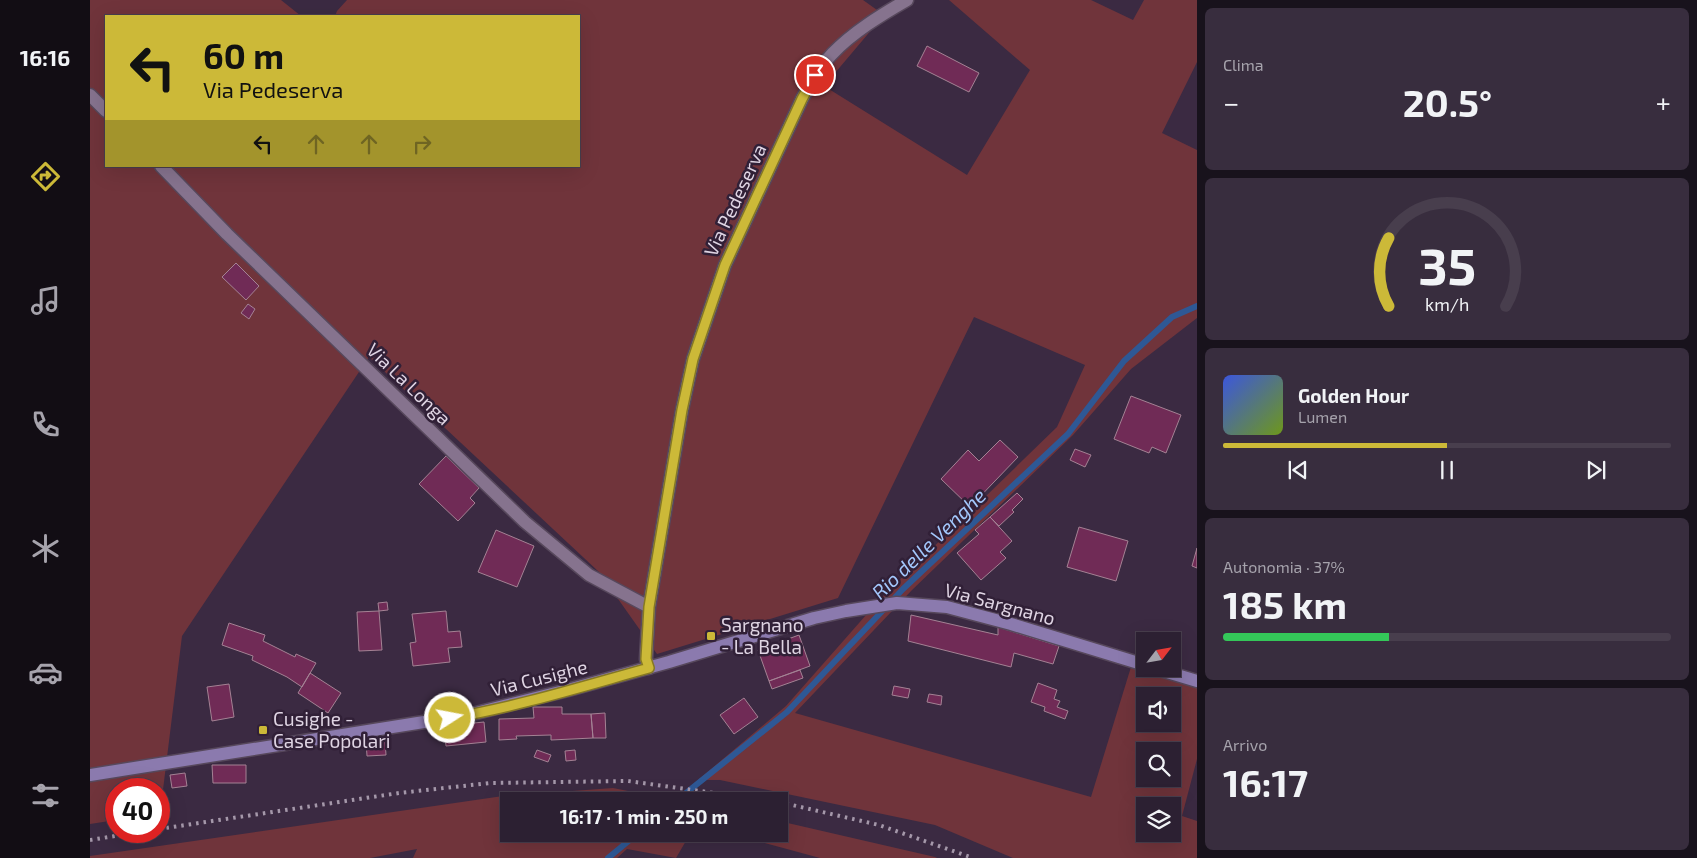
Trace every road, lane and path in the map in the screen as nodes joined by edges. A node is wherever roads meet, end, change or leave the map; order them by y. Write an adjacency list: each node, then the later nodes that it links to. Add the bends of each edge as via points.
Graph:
1 (907, 0): 5 (street, Via Pedeserva, via 848,40 815,75 725,265 693,359)
2 (90, 95): 3 (street)
3 (105, 110)
4 (162, 167): 5 (street, Via La Longa, via 525,522 589,575)
5 (649, 607): 8 (street, Via Pedeserva, via 646,659)
6 (814, 618): 7 (street, Via Sargnano, via 897,604 947,607); 8 (street, Via Cusighe)
7 (1136, 662)
8 (649, 668): 11 (street, Via Cusighe, via 468,715)
9 (1181, 676): 10 (street)
10 (1197, 681)
11 (90, 775)

